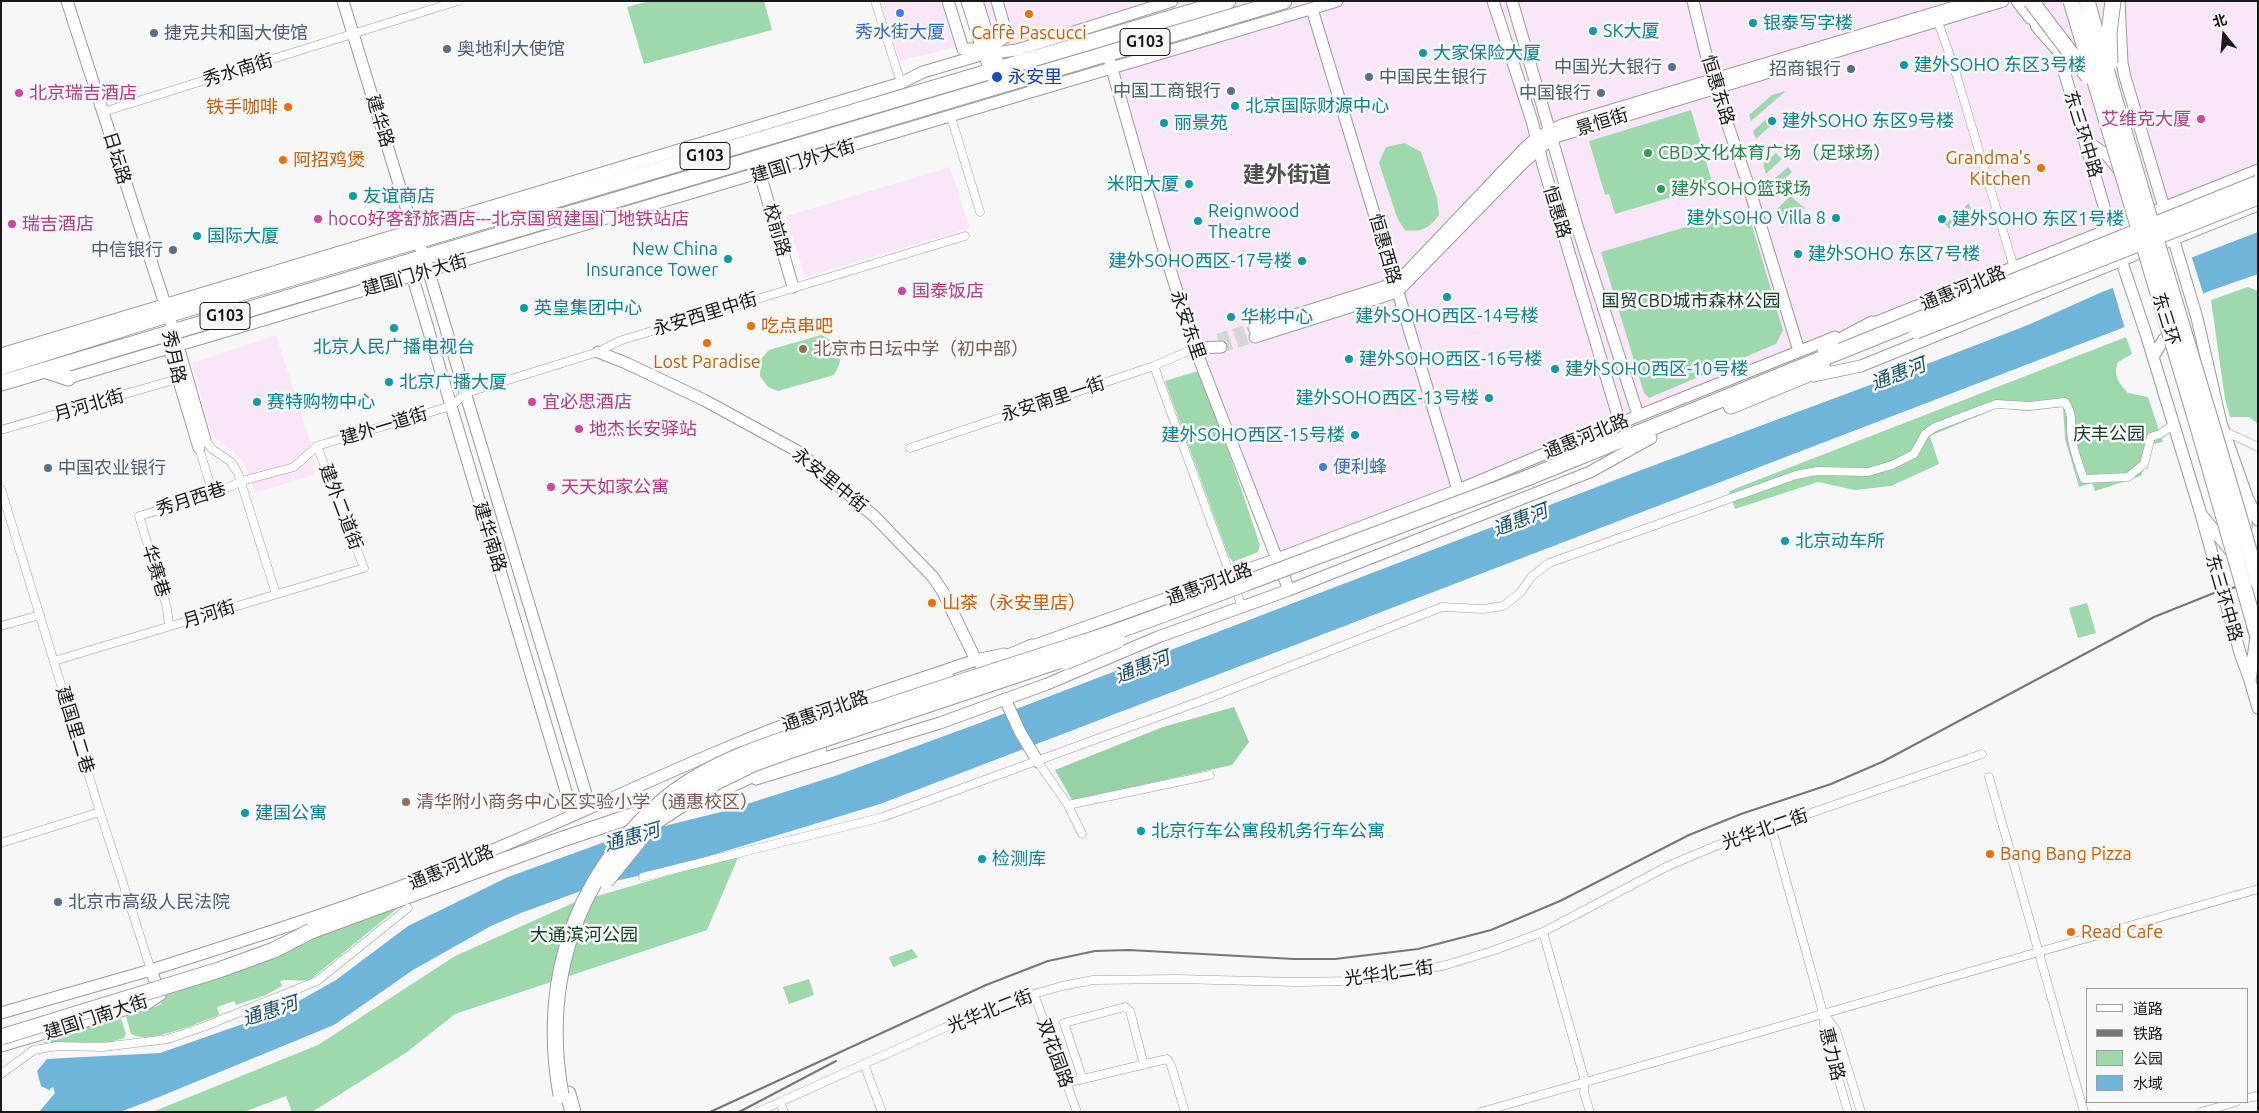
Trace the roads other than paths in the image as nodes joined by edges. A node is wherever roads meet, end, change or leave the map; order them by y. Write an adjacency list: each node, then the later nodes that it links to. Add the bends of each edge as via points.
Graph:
1 (67, 1): 35 (street, 日坛路)
2 (342, 1): 27 (street, 建华路)
3 (458, 1): 27 (street, 秀水南街)
4 (875, 1): 31 (street)
5 (948, 1): 28 (street, via 963,49)
6 (968, 1): 28 (street)
7 (977, 1): 28 (street)
8 (997, 1): 28 (street, via 1007,36)
9 (1172, 1): 28 (street, 建国门外大街, via 1018,50)
10 (1228, 1): 30 (highway, 建国门外大街 / G103)
11 (1284, 1): 29 (highway, 建国门外大街 / G103)
12 (1337, 1): 24 (street, 建国门外大街)
13 (1493, 1): 40 (street, 恒惠路)
14 (1510, 1): 37 (street, 恒惠路)
15 (1693, 1): 32 (street, 恒惠东路)
16 (1974, 1): 32 (street, 景恒街)
17 (2003, 1): 25 (street, 景恒街)
18 (2017, 1): 26 (street)
19 (2029, 1): 26 (street, 东三环中路); 34 (highway, bridge)
20 (2071, 1): 34 (highway, 东三环, bridge)
21 (2087, 1): 34 (highway, 东三环, bridge)
22 (2113, 1): 34 (highway, bridge)
23 (2119, 1): 47 (street, via 2124,77)
24 (1312, 9): 29 (street, 建国门外大街); 60 (street, 恒惠西路)
25 (1938, 22): 32 (street, 景恒街); 57 (street)
26 (2037, 27): 39 (street, 东三环中路, via 2058,51)
27 (354, 34): 35 (street, 秀水南街); 51 (street, 建华路)
28 (988, 50): 30 (street); 31 (street, 建国门外大街)
29 (1110, 60): 33 (highway, 建国门外大街 / G103); 36 (street, 建国门外大街); 68 (street, 永安东里)
30 (997, 69): 33 (street); 41 (highway, 建国门外大街 / G103)
31 (901, 83): 38 (street, 建国门外大街)
32 (1714, 83): 37 (street, 景恒街, via 1567,123); 69 (street, 恒惠东路, via 1748,181)
33 (1001, 84): 56 (highway, 建国门外大街 / G103)
34 (2102, 85): 110 (highway, 东三环, bridge, via 2213,422); 118 (highway, 东三环, bridge)
35 (103, 112): 61 (street, 日坛路)
36 (951, 117): 43 (street, 建国门外大街); 48 (street)
37 (1551, 134): 40 (street, 景恒街); 82 (street, 恒惠路)
38 (733, 135): 41 (street); 51 (street, 建国门外大街)
39 (2085, 140): 49 (street, via 2107,155 2125,177); 50 (street, 东三环中路)
40 (1538, 143): 60 (street, 景恒街, via 1407,272); 73 (street, 恒惠路)
41 (697, 158): 51 (highway, 建国门外大街 / G103)
42 (2258, 170): 47 (street, 通惠河北路)
43 (760, 174): 56 (street, 建国门外大街); 59 (street, 校前路)
44 (2258, 183): 72 (highway, 通惠河北路, bridge)
45 (2258, 197): 72 (highway, 通惠河北路, bridge)
46 (2258, 205): 53 (street, 通惠河北路)
47 (2164, 208): 49 (street, 通惠河北路); 53 (street)
48 (980, 212)
49 (2140, 217): 50 (street, 通惠河北路); 54 (street)
50 (2111, 230): 55 (street, 东三环中路); 57 (street, 通惠河北路)
51 (415, 235): 56 (street); 61 (highway, 建国门外大街 / G103)
52 (965, 236): 59 (street, 永安西里中街)
53 (2174, 238): 54 (street, 通惠河北路); 65 (street, 东三环中路)
54 (2151, 248): 55 (street, 通惠河北路); 63 (street)
55 (2122, 260): 74 (street, 东三环中路); 79 (street, 通惠河北路, via 1861,366)
56 (422, 262): 58 (street, 建华南路); 66 (highway, 建国门外大街 / G103); 83 (street, 建华南路)
57 (2014, 268): 62 (street, 通惠河北路)
58 (412, 275): 66 (street, 建国门外大街); 84 (street, 建华南路)
59 (793, 287): 70 (street, 永安西里中街, via 619,341)
60 (1396, 287): 64 (street, 景恒街, via 1384,287); 99 (street, 恒惠西路)
61 (165, 310): 66 (street, 秀月路); 71 (street, 建国门外大街); 76 (highway, 建国门外大街 / G103)
62 (1872, 324): 69 (street, 通惠河北路); 79 (highway)
63 (2175, 329): 65 (street, via 2192,331); 74 (street)
64 (1254, 333)
65 (2200, 336): 89 (street, 东三环中路)
66 (171, 340): 77 (highway, 建国门外大街 / G103); 78 (street, 建国门外大街); 80 (street, 秀月路); 91 (street, 秀月路)
67 (1220, 343): 68 (street)
68 (1195, 348): 75 (street, 永安南里一街); 107 (street, 永安东里)
69 (1799, 351): 85 (street, 通惠河北路)
70 (598, 352): 83 (street, 永安西里中街); 121 (street, 永安里中街, via 704,400 799,452 874,516 933,577)
71 (1, 354)
72 (1843, 355): 79 (highway, 通惠河北路)
73 (1602, 357): 82 (street, via 1616,396 1620,398); 86 (street, 恒惠路)
74 (2153, 357): 102 (street, 东三环中路)
75 (1154, 366): 94 (street, 永安南里一街); 109 (street)
76 (1, 367)
77 (44, 370): 78 (highway); 81 (highway, 建国门外大街 / G103)
78 (68, 378)
79 (1785, 378): 90 (highway, 通惠河北路)
80 (178, 379): 88 (street, 月河北街); 91 (street, 秀月路)
81 (1, 383)
82 (1629, 390): 85 (street, 恒惠路)
83 (466, 393): 84 (street, 永安西里中街); 134 (street, 建华南路)
84 (451, 406): 92 (street, 建外一道街); 136 (street, 建华南路)
85 (1638, 415): 86 (street, 通惠河北路)
86 (1620, 423): 95 (street, 通惠河北路)
87 (2170, 427): 129 (street, via 2151,437 2144,464 2128,477 2084,479 2076,460 2072,413 2065,402 2029,406 1996,404 1935,427 1926,434 1914,454 1892,465 1868,472 1817,471 1787,478 1550,563 1530,577 1520,593 1502,606 1483,609 1442,607)
88 (1, 430)
89 (2224, 431): 93 (street); 101 (street, 东三环中路)
90 (1645, 436): 95 (highway); 96 (highway, 通惠河北路); 111 (street, 通惠河北路, via 1590,472)
91 (202, 444): 97 (street, via 231,462); 100 (street, 秀月路)
92 (317, 446): 97 (street, 秀月西巷, via 294,467); 108 (street, 建外二道街)
93 (2258, 447)
94 (910, 448)
95 (1557, 448): 99 (street, 通惠河北路)
96 (1532, 480): 119 (highway, 通惠河北路, bridge); 127 (highway, 通惠河北路, bridge, via 1101,636)
97 (242, 481): 100 (street, 秀月西巷); 113 (street)
98 (1, 489): 115 (street, 建国里二巷)
99 (1458, 490): 107 (street, 通惠河北路)
100 (213, 494): 103 (street, 秀月西巷)
101 (2247, 497): 104 (street, 东三环中路); 105 (street, 东三环中路)
102 (2201, 514): 106 (street, 东三环中路); 123 (street, 东三环中路, via 2240,656)
103 (139, 516): 117 (street, 华赛巷, via 167,608)
104 (2258, 520)
105 (2245, 547): 106 (street); 112 (street, 东三环中路)
106 (2231, 551): 118 (street, 东三环中路)
107 (1277, 559): 109 (street, 通惠河北路); 111 (street, 永安东里)
108 (364, 568): 113 (street, 月河街)
109 (1231, 576): 114 (street); 120 (street, 通惠河北路)
110 (2258, 582)
111 (1289, 590): 114 (street, 通惠河北路)
112 (2258, 592)
113 (276, 594): 117 (street, 月河街)
114 (1242, 607): 124 (street, 通惠河北路, via 1158,637)
115 (40, 615): 116 (street); 122 (street, 建国里二巷)
116 (1, 626)
117 (169, 626): 122 (street, 月河街)
118 (2257, 637): 123 (street, 东三环中路)
119 (1110, 644): 132 (highway, 通惠河北路, bridge, via 949,709 776,764); 162 (highway, bridge, via 753,764 718,781 654,823 602,887 575,949 560,1038 562,1064)
120 (1032, 647): 121 (street, 通惠河北路); 124 (street); 127 (highway, bridge, via 994,664 818,720)
121 (976, 660): 134 (street, 通惠河北路, via 724,747)
122 (54, 661): 135 (street, 建国里二巷)
123 (2250, 681): 126 (street, 东三环中路)
124 (1047, 684): 125 (street, 通惠河北路)
125 (1005, 700): 129 (street); 132 (street, 通惠河北路, via 940,723)
126 (2258, 708)
127 (764, 747): 161 (highway, bridge, via 689,782 660,803 633,830 594,882 569,937 556,995 557,1074)
128 (1982, 754): 137 (street, 光华北二街)
129 (1038, 762): 133 (street); 140 (street, via 883,817)
130 (1210, 775): 133 (street)
131 (1989, 776): 145 (street)
132 (723, 788): 143 (highway, 通惠河北路, via 610,822)
133 (1068, 805): 138 (street)
134 (590, 808): 136 (street, 通惠河北路)
135 (100, 812): 139 (street); 146 (street, 建国里二巷)
136 (573, 815): 146 (street, 通惠河北路, via 374,897)
137 (1771, 826): 144 (street, 光华北二街, via 1668,866); 149 (street)
138 (1082, 834)
139 (1, 843)
140 (643, 877)
141 (2258, 889): 145 (street)
142 (408, 908): 155 (street, via 317,981 203,1028 168,1039 103,1048 57,1046 34,1050)
143 (311, 932): 150 (highway, bridge); 151 (highway, bridge, via 274,950 218,970)
144 (1543, 932): 147 (street, 光华北二街, via 1446,965 1351,981 1093,980); 157 (street)
145 (2037, 952): 149 (street); 172 (street)
146 (151, 970): 148 (street, 建国门南大街); 152 (street, 建国门南大街, via 160,995 148,1003)
147 (1034, 994): 153 (street, 光华北二街, via 955,1023); 158 (street, 双花园路)
148 (1, 1013)
149 (1823, 1013): 157 (street); 170 (street, 惠力路, via 1825,1033); 171 (street, 惠力路, via 1836,1030)
150 (1, 1026)
151 (1, 1037)
152 (1, 1046)
153 (864, 1064): 159 (street, 光华北二街); 165 (street)
154 (1144, 1064): 156 (street, via 1130,1011 1125,1007 1064,1024); 158 (street); 167 (street, via 1167,1059)
155 (1, 1074)
156 (1081, 1074)
157 (1585, 1081): 168 (street); 169 (street, via 1584,1093)
158 (1066, 1083): 166 (street, 双花园路)
159 (780, 1102): 163 (street, 光华北二街); 164 (street)
160 (2232, 1103): 173 (street)
161 (566, 1112)
162 (573, 1112)
163 (758, 1112)
164 (784, 1112)
165 (882, 1112)
166 (1077, 1112)
167 (1185, 1112)
168 (1481, 1112)
169 (1590, 1112)
170 (1848, 1112)
171 (1861, 1112)
172 (2084, 1112)
173 (2201, 1112)

